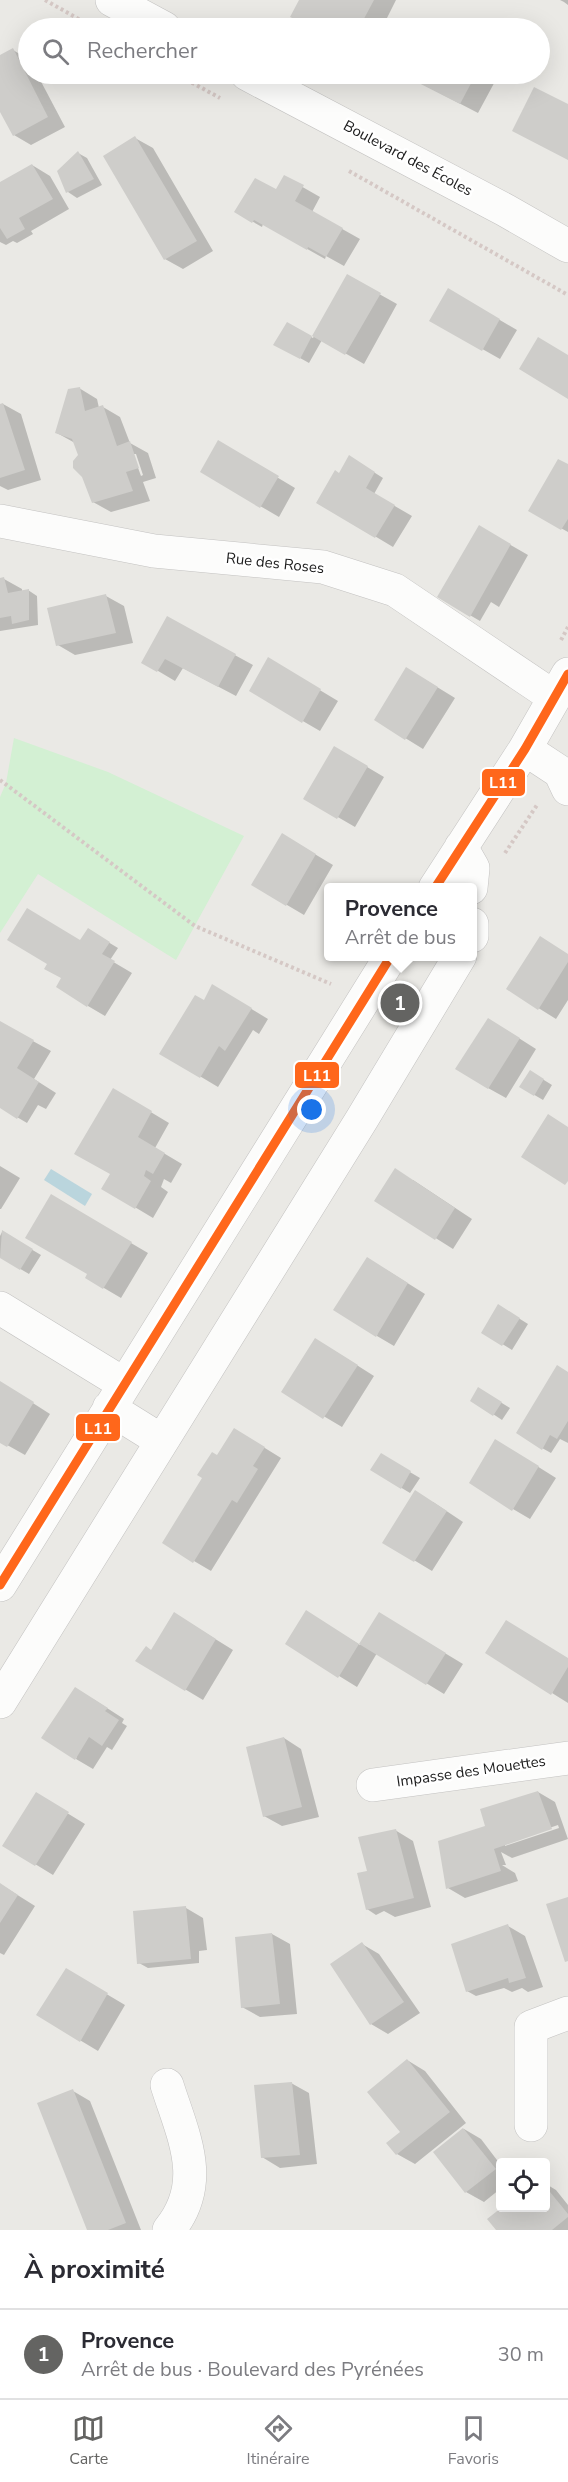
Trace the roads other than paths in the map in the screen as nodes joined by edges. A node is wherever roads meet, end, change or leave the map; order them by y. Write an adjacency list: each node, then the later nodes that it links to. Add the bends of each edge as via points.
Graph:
1 (112, 0): 2 (street)
2 (145, 18)
3 (266, 84): 4 (street, Boulevard des Écoles)
4 (568, 246)
5 (0, 521): 6 (street, Rue des Roses, via 154,551 322,567 395,590)
6 (561, 685): 7 (street)
7 (525, 749): 8 (street); 9 (street)
8 (565, 779)
9 (461, 847): 10 (street); 11 (street, via 473,868)
10 (438, 883)
11 (472, 883)
12 (389, 961): 15 (street)
13 (458, 961): 16 (street)
14 (0, 1308): 15 (street)
15 (117, 1396): 16 (street); 17 (street)
16 (162, 1441): 18 (street)
17 (0, 1585)
18 (0, 1702)
19 (568, 1758): 20 (street, Impasse des Mouettes)
20 (373, 1785)
21 (568, 2013): 23 (street, via 531,2026)
22 (167, 2085): 24 (street, via 190,2156 190,2191)
23 (531, 2125)
24 (169, 2230)

